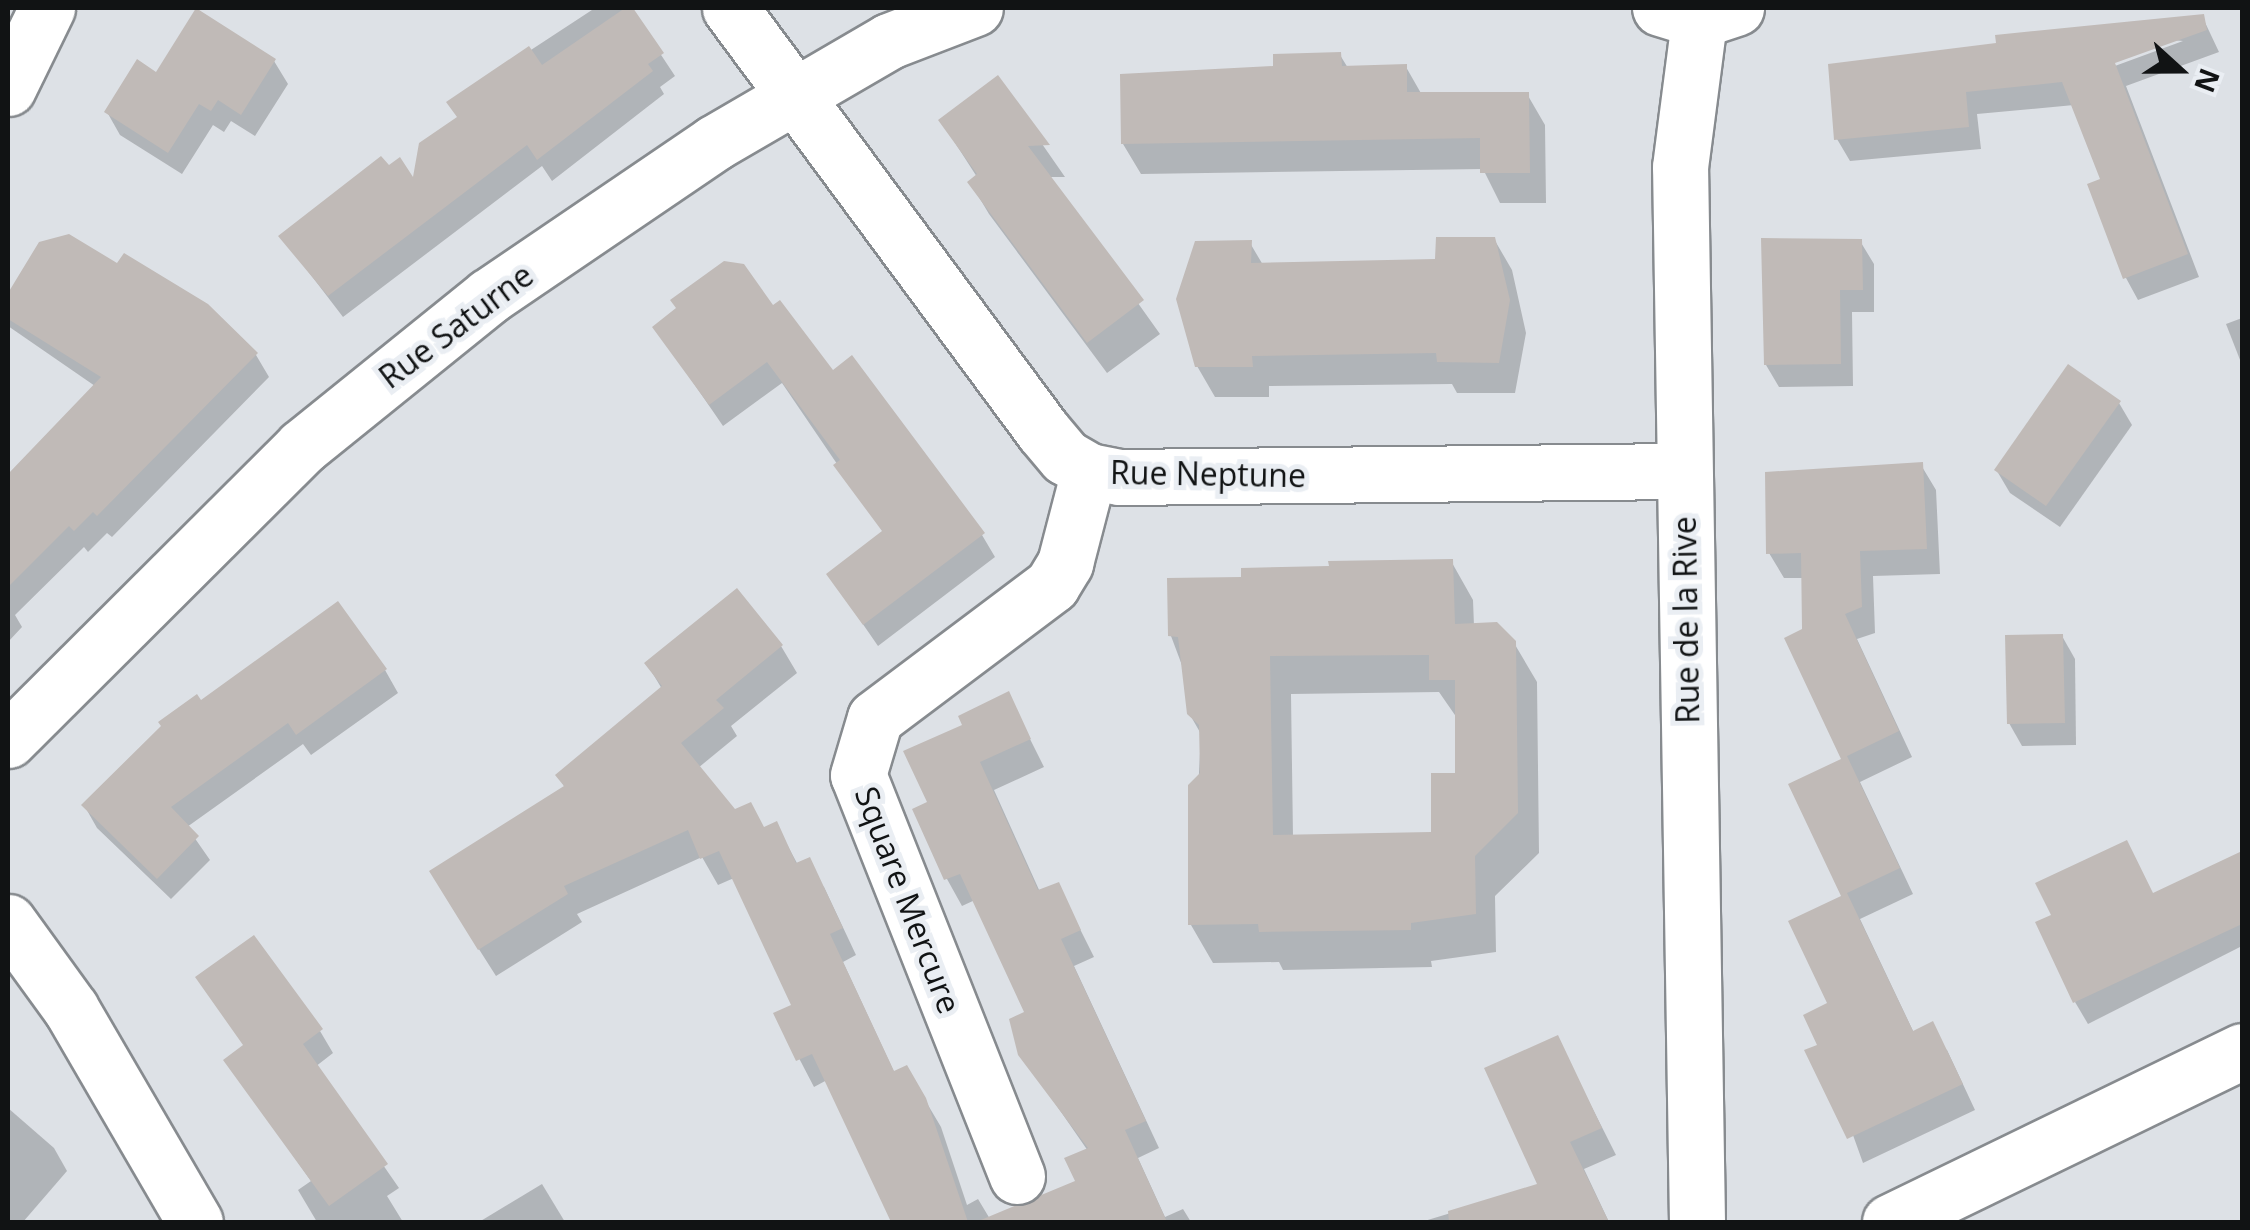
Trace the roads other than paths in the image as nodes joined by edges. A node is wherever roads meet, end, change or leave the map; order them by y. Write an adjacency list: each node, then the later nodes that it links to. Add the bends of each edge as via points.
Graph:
1 (47, 8): 5 (street)
2 (730, 8): 6 (street, Rue Neptune)
3 (975, 8): 6 (street, Rue Saturne, via 889,41)
4 (1698, 12): 7 (street, Rue de la Rive, via 1680,167)
5 (8, 88)
6 (795, 101): 8 (street, Rue Neptune, via 1043,431 1065,458); 9 (street, Rue Saturne, via 714,143 489,296 302,447)
7 (1683, 471): 8 (street, Rue Neptune, via 1138,477); 14 (street, Rue de la Rive)
8 (1089, 472): 12 (street, Square Mercure, via 1065,563 1052,584 875,718 858,775)
9 (8, 740)
10 (8, 922): 13 (street, via 71,1009)
11 (2242, 1051): 15 (street)
12 (1016, 1176)
13 (195, 1222)
14 (1697, 1222)
15 (1890, 1222)

